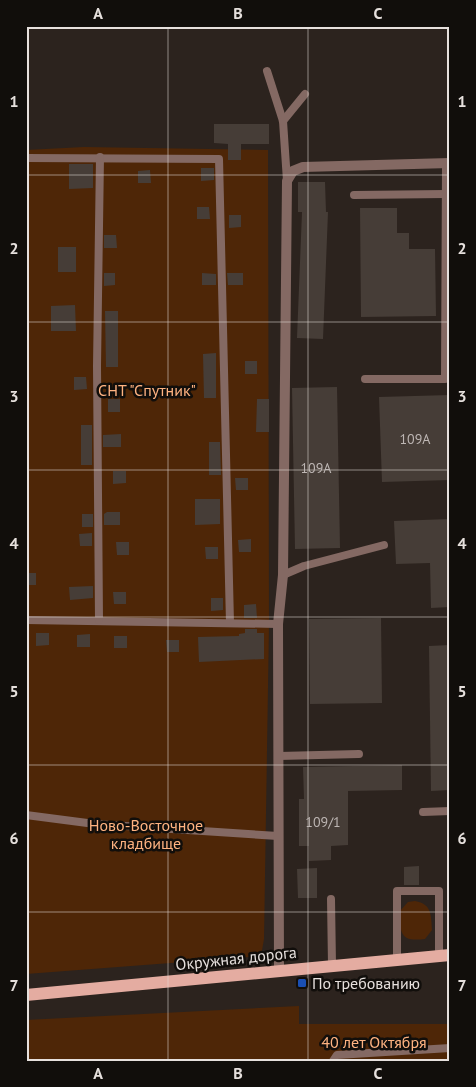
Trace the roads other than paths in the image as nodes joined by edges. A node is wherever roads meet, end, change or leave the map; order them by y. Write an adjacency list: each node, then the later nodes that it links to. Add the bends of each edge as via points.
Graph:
1 (267, 72): 3 (lane)
2 (305, 94): 3 (lane)
3 (283, 121): 7 (lane)
4 (100, 157): 5 (lane); 15 (lane, via 97,357); 16 (lane, via 219,159)
5 (26, 158)
6 (448, 163): 7 (street, via 303,167 293,171); 8 (lane)
7 (287, 181): 13 (street)
8 (446, 194): 9 (lane); 10 (lane)
9 (354, 195)
10 (448, 248): 11 (lane, via 445,379)
11 (364, 379)
12 (384, 545): 13 (lane, via 304,566)
13 (283, 575): 17 (street)
14 (26, 620): 15 (lane)
15 (99, 620): 16 (lane)
16 (230, 623): 17 (lane)
17 (278, 624): 19 (street)
18 (359, 754): 19 (lane)
19 (279, 756): 23 (street)
20 (450, 811): 21 (lane)
21 (424, 812)
22 (26, 815): 23 (lane, via 95,824)
23 (278, 836): 28 (street)
24 (332, 899): 27 (lane)
25 (445, 955): 26 (main road, Окружная дорога); 26 (lane, via 439,891 397,891)
26 (397, 959): 27 (main road, Окружная дорога)
27 (332, 965): 28 (main road, Окружная дорога)
28 (278, 970): 29 (main road, Окружная дорога)
29 (26, 995)
30 (450, 1048): 31 (lane, via 336,1055)
31 (333, 1061)

